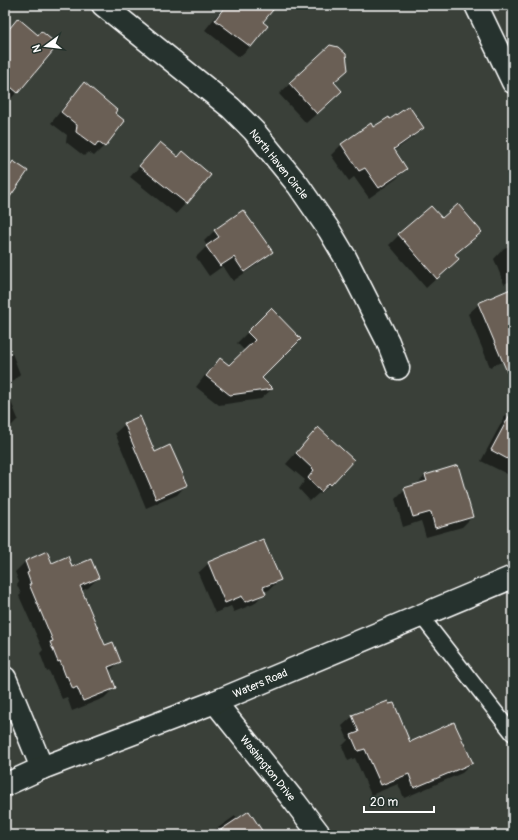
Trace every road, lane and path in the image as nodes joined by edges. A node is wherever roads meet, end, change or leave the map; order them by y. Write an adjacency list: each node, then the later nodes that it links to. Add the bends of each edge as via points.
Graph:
1 (103, 5): 4 (street, North Haven Circle, via 231,108 254,131 298,185 345,256 388,342)
2 (476, 5): 3 (street)
3 (513, 82)
4 (398, 368)
5 (513, 577): 6 (street, Waters Road)
6 (420, 616): 8 (street, Waters Road); 9 (lane)
7 (5, 678): 10 (street)
8 (215, 702): 10 (street, Waters Road); 12 (street, Washington Drive)
9 (513, 734)
10 (42, 768): 11 (street, Waters Road)
11 (5, 785)
12 (320, 835)

